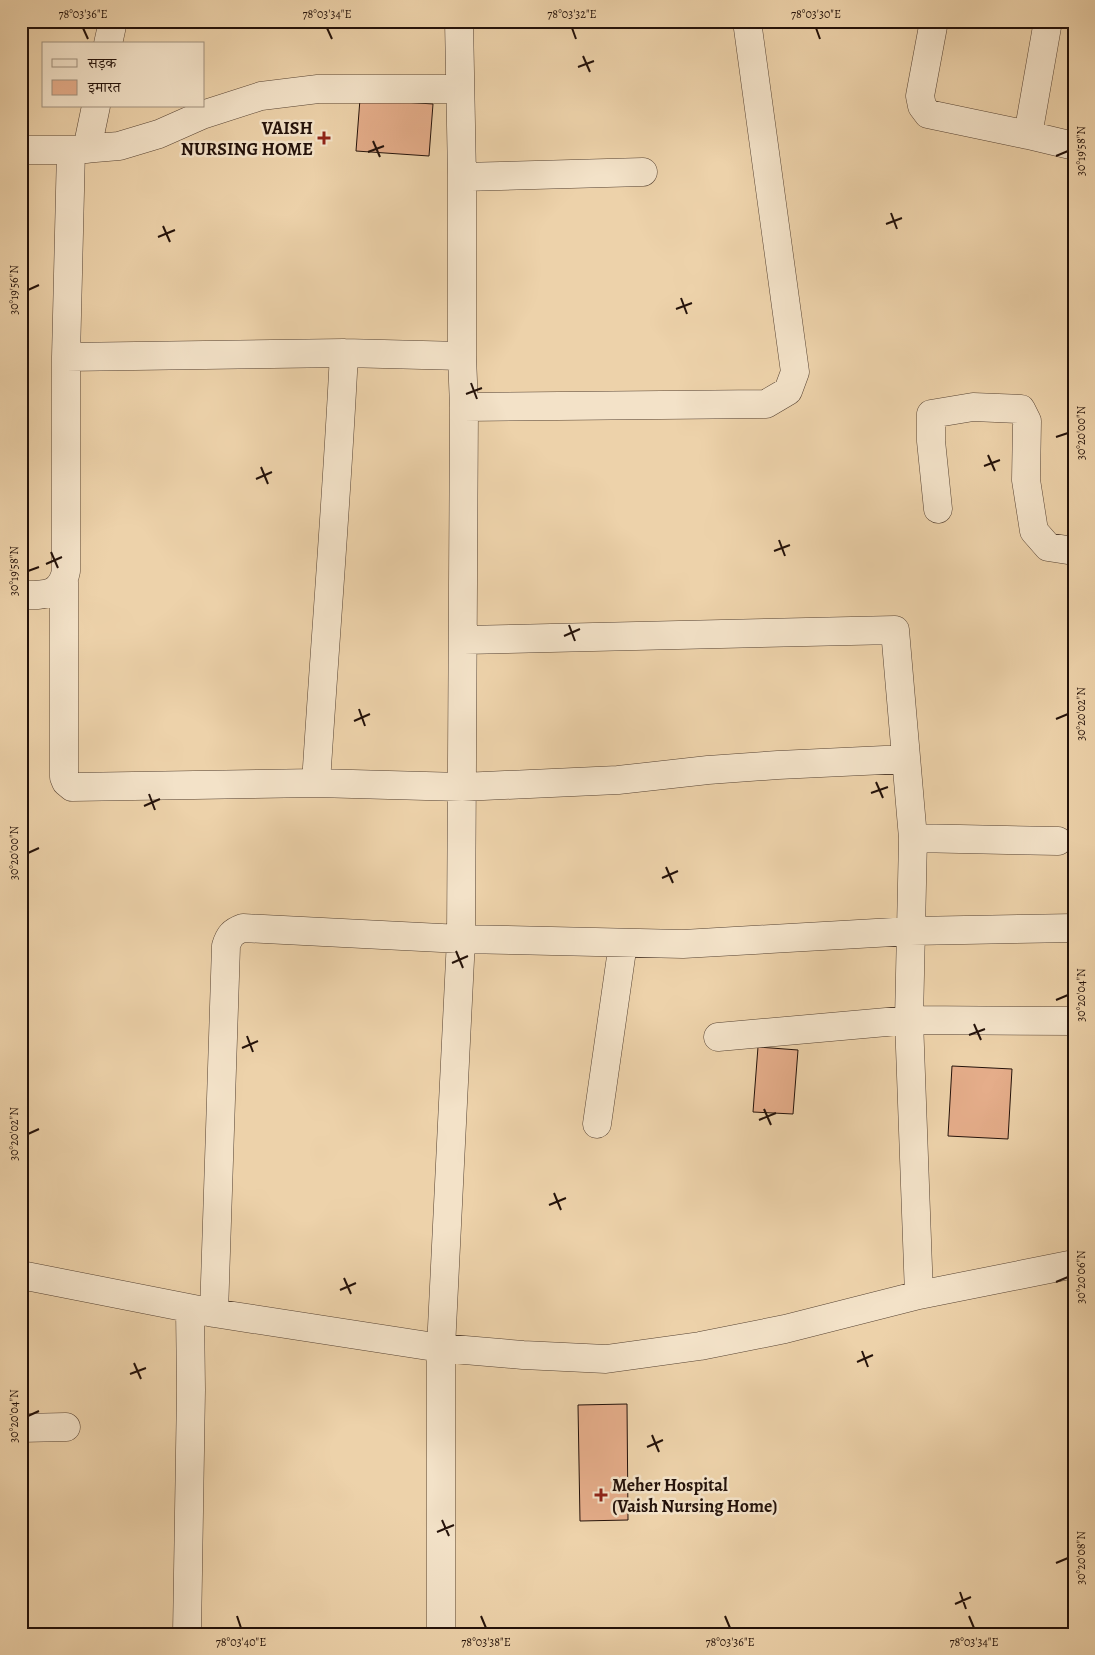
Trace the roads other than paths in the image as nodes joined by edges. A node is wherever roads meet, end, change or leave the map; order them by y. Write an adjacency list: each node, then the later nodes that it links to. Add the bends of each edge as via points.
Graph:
1 (113, 21): 6 (street)
2 (459, 21): 7 (street)
3 (748, 21): 18 (street, via 794,372 788,391 766,404)
4 (934, 21): 9 (street, via 920,96 928,114)
5 (1048, 21): 9 (street)
6 (108, 42)
7 (459, 89): 12 (street, via 318,89 261,96 202,115 160,134 119,146); 14 (street)
8 (95, 108): 12 (street)
9 (1028, 135): 10 (street)
10 (1074, 146)
11 (21, 150): 12 (street)
12 (79, 150): 17 (street)
13 (642, 172): 14 (street)
14 (462, 177): 16 (street)
15 (344, 353): 16 (street); 17 (street); 25 (street)
16 (462, 356): 18 (street)
17 (66, 357): 21 (street, via 67,552)
18 (464, 408): 23 (street)
19 (938, 509): 20 (street, via 931,414 973,407 1021,409 1027,421 1026,480 1034,531 1048,548)
20 (1074, 551)
21 (64, 582): 22 (street, via 47,594); 25 (street, via 64,777 69,785)
22 (21, 595)
23 (464, 640): 24 (street, via 895,630); 26 (street)
24 (906, 759): 26 (street, via 778,764 618,780); 27 (street)
25 (316, 783): 26 (street)
26 (462, 787): 31 (street)
27 (912, 838): 28 (street); 30 (street)
28 (1058, 841)
29 (1074, 928): 30 (street)
30 (911, 931): 32 (street, via 683,944); 33 (street)
31 (461, 939): 32 (street); 40 (street, via 243,928 233,932 228,939); 41 (street)
32 (623, 943): 36 (street)
33 (909, 1020): 34 (street); 35 (street); 39 (street)
34 (1074, 1021)
35 (718, 1037)
36 (597, 1124)
37 (1074, 1264): 39 (street)
38 (21, 1275): 40 (street)
39 (919, 1295): 41 (street, via 785,1329 700,1346 606,1359)
40 (202, 1311): 41 (street); 44 (street, via 191,1390)
41 (441, 1348): 45 (street)
42 (66, 1427): 43 (street)
43 (21, 1428)
44 (187, 1634)
45 (441, 1634)

